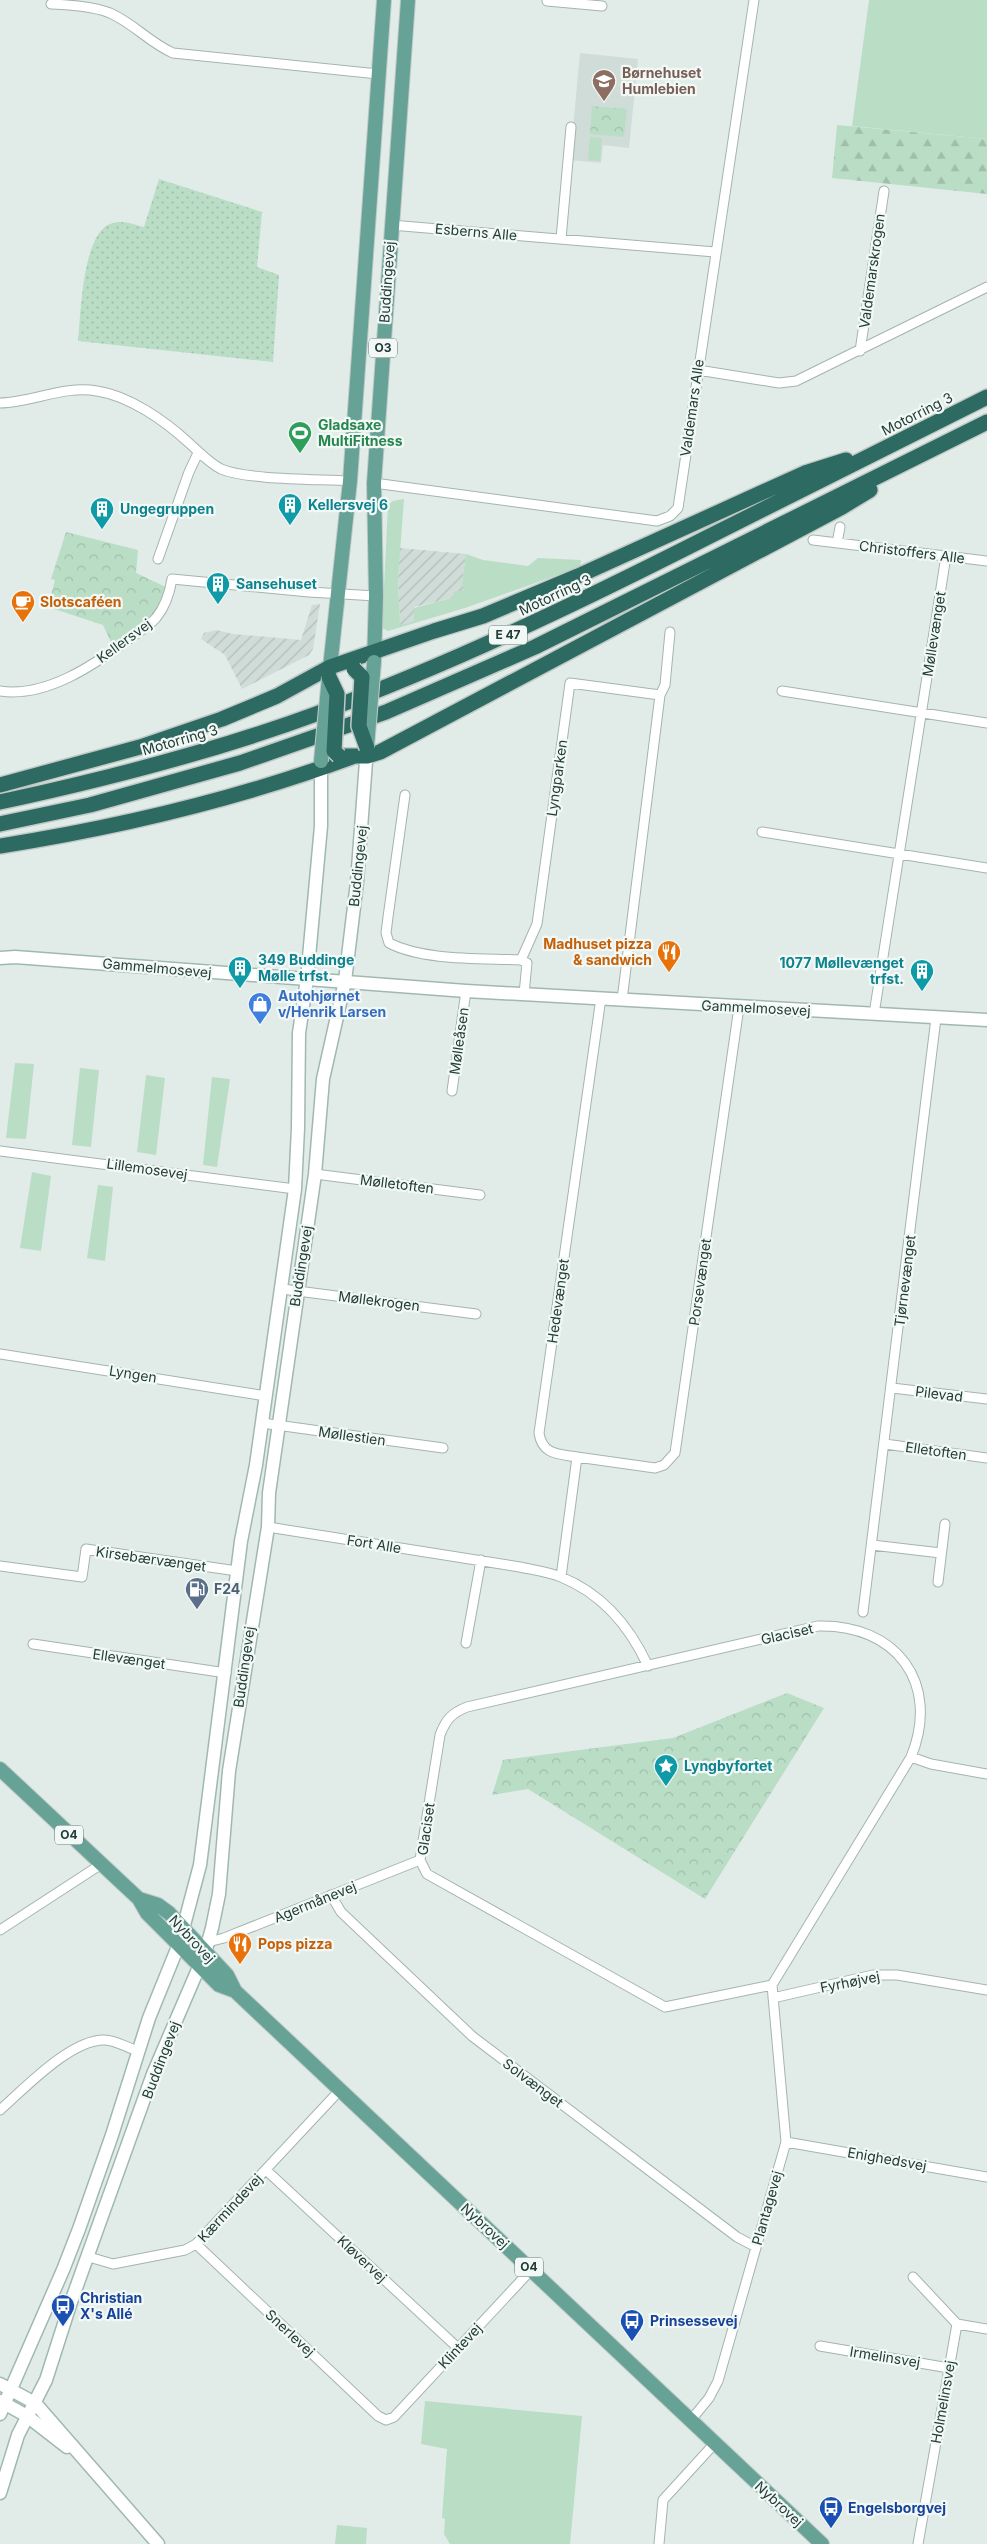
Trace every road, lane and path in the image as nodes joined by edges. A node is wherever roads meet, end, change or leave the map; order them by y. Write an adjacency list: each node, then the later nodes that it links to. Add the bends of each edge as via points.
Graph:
1 (384, 0): 7 (main road, Buddingevej / O3)
2 (408, 0): 10 (main road, Buddingevej / O3)
3 (754, 0): 12 (street, Valdemars Alle)
4 (547, 1): 6 (street)
5 (51, 4): 7 (street, via 82,6 110,13 173,53)
6 (602, 6)
7 (378, 74): 22 (main road, Buddingevej / O3)
8 (571, 127): 11 (street)
9 (884, 191): 14 (street, Valdemarskrogen)
10 (391, 225): 11 (street, Esberns Alle); 23 (main road, Buddingevej / O3)
11 (561, 239): 12 (street, Esberns Alle)
12 (715, 252): 15 (street, Valdemars Alle)
13 (987, 287): 14 (street, Valdemarskrogen)
14 (860, 351): 15 (street, Valdemarskrogen, via 787,383)
15 (698, 370): 23 (street, Valdemars Alle, via 678,508 664,519 657,521)
16 (987, 397): 19 (highway, Motorring 3 / E 47)
17 (0, 402): 21 (street, via 75,390 115,394 161,422)
18 (987, 422): 20 (highway, E 47)
19 (898, 442): 33 (highway, via 805,474 578,576); 44 (highway, Motorring 3 / E 47, via 558,613 444,663 315,714 207,750 90,782)
20 (945, 442): 40 (highway, via 842,507 380,752); 45 (highway, E 47, via 535,647 386,712 240,763 90,805)
21 (198, 453): 22 (street, via 221,468 240,474); 28 (street)
22 (350, 481): 30 (main road, Buddingevej / O3)
23 (374, 483): 31 (main road, Buddingevej / O3)
24 (840, 528): 26 (street)
25 (813, 540): 26 (street, Christoffers Alle)
26 (837, 543): 27 (street, Christoffers Alle)
27 (946, 556): 29 (street, Christoffers Alle); 38 (street, Møllevænget)
28 (158, 560)
29 (987, 561)
30 (338, 594): 31 (street, Kellersvej); 34 (main road, Buddingevej / O3); 35 (street, Kellersvej, via 172,579 156,619 104,657 34,690)
31 (376, 596): 33 (main road, Buddingevej / O3)
32 (670, 632): 37 (street, via 665,685)
33 (374, 657): 34 (highway); 40 (main road, Buddingevej / O3, bridge)
34 (330, 672): 40 (highway, bridge, via 337,694 334,751); 40 (highway, bridge, via 354,669 362,677); 41 (main road, Buddingevej / O3, bridge); 42 (highway, via 222,719 140,747)
35 (0, 691)
36 (782, 691): 38 (street)
37 (660, 695): 51 (street, Lyngparken, via 570,683 537,924); 57 (street)
38 (922, 712): 39 (street); 48 (street, Møllevænget)
39 (987, 723)
40 (356, 754): 41 (highway); 53 (street, Buddingevej, via 358,882)
41 (321, 765): 47 (highway, via 181,810); 52 (street, Buddingevej, via 320,826)
42 (0, 785)
43 (405, 795): 51 (street, via 386,933 389,943 399,948 440,955)
44 (0, 802)
45 (0, 824)
46 (762, 832): 48 (street)
47 (0, 846)
48 (899, 854): 49 (street); 59 (street, Møllevænget)
49 (987, 868)
50 (0, 958): 52 (street, Gammelmosevej)
51 (521, 960): 55 (street, via 527,963)
52 (307, 979): 53 (street, Gammelmosevej); 65 (street, Buddingevej, via 300,1033)
53 (345, 981): 54 (street, Gammelmosevej); 64 (street, Buddingevej, via 323,1079)
54 (466, 990): 55 (street, Gammelmosevej); 62 (street, Mølleåsen)
55 (524, 994): 56 (street, Gammelmosevej)
56 (601, 998): 57 (street, Gammelmosevej); 78 (street, Hedevænget, via 539,1433 545,1450)
57 (622, 1000): 58 (street, Gammelmosevej)
58 (739, 1007): 59 (street, Gammelmosevej); 78 (street, Porsevænget, via 675,1453 664,1465 655,1468)
59 (874, 1014): 60 (street, Gammelmosevej)
60 (936, 1018): 61 (street, Gammelmosevej); 71 (street, Tjørnevænget)
61 (987, 1020)
62 (452, 1091)
63 (0, 1151): 65 (street, Lillemosevej)
64 (315, 1174): 66 (street, Mølletoften); 68 (street, Buddingevej)
65 (294, 1189): 67 (street, Buddingevej)
66 (480, 1195)
67 (282, 1289): 68 (street, Møllekrogen); 72 (street, Buddingevej)
68 (298, 1291): 69 (street, Møllekrogen); 75 (street, Buddingevej)
69 (476, 1314)
70 (0, 1354): 72 (street, Lyngen)
71 (892, 1388): 73 (street, Pilevad); 76 (street, Tjørnevænget)
72 (266, 1396): 74 (street, Buddingevej)
73 (987, 1399)
74 (262, 1424): 75 (street, Møllestien); 86 (street, Buddingevej)
75 (279, 1426): 77 (street, Møllestien); 81 (street, Buddingevej)
76 (885, 1444): 79 (street, Elletoften); 82 (street, Tjørnevænget)
77 (443, 1448)
78 (577, 1457): 87 (street)
79 (987, 1458)
80 (945, 1524): 83 (street)
81 (268, 1527): 84 (street, Fort Alle); 104 (street, Buddingevej, via 228,1771 219,1894)
82 (872, 1545): 83 (street); 89 (street, Tjørnevænget)
83 (941, 1553): 88 (street)
84 (481, 1560): 87 (street, Fort Alle); 90 (street)
85 (0, 1566): 86 (street, Kirsebærvænget, via 82,1577 86,1549)
86 (237, 1571): 93 (street, Buddingevej)
87 (561, 1577): 92 (street, Fort Alle, via 591,1593 617,1615 637,1641)
88 (938, 1582)
89 (863, 1612)
90 (466, 1643)
91 (33, 1644): 93 (street, Ellevænget)
92 (648, 1666): 94 (street, Glaciset, via 818,1626 860,1630 893,1650 915,1682 921,1720); 97 (street, Glaciset, via 467,1707 454,1713 444,1722 440,1735)
93 (226, 1673): 101 (street, Buddingevej, via 210,1772 200,1865)
94 (911, 1758): 96 (street); 105 (street, Glaciset)
95 (1, 1772): 98 (main road, Nybrovej / O4)
96 (987, 1774)
97 (420, 1860): 99 (street, Agermånevej); 105 (street, Glaciset, via 427,1874 665,2007)
98 (100, 1865): 100 (main road, Nybrovej / O4); 102 (street)
99 (331, 1895): 104 (street, Agermånevej, via 224,1938); 115 (street, Solvænget, via 341,1912 472,2036 737,2237)
100 (139, 1900): 101 (main road, Nybrovej / O4, via 158,1905); 103 (main road, Nybrovej / O4, via 147,1913)
101 (184, 1929): 103 (street, Buddingevej); 104 (main road, Nybrovej / O4)
102 (0, 1930)
103 (179, 1944): 104 (main road, Nybrovej / O4); 108 (street, Buddingevej)
104 (204, 1953): 109 (main road, Nybrovej / O4, via 227,1975 235,1991); 116 (street, Buddingevej, via 153,2074)
105 (772, 1985): 107 (street, Plantagevej)
106 (987, 1990): 107 (street, Fyrhøjvej, via 897,1975 873,1975)
107 (773, 1998): 111 (street, Plantagevej)
108 (138, 2051): 110 (street, via 106,2040 87,2043 68,2052); 124 (street, Buddingevej, via 64,2270)
109 (340, 2090): 112 (street, Kærmindevej); 117 (main road, Nybrovej / O4)
110 (0, 2110)
111 (786, 2142): 113 (street, Enighedsvej); 115 (street, Plantagevej)
112 (266, 2170): 114 (street, Kærmindevej); 122 (street, Kløvervej)
113 (987, 2177)
114 (196, 2244): 116 (street, Kærmindevej, via 185,2250 114,2264); 128 (street, Snerlevej, via 378,2416)
115 (756, 2247): 129 (street, Plantagevej, via 718,2381)
116 (89, 2257): 125 (street, Buddingevej)
117 (531, 2270): 122 (street, Klintevej); 129 (main road, Nybrovej / O4)
118 (913, 2277): 119 (street)
119 (957, 2324): 120 (street); 123 (street, Holmelinsvej)
120 (987, 2329)
121 (820, 2346): 123 (street, Irmelinsvej)
122 (458, 2348): 128 (street, Klintevej, via 394,2417)
123 (949, 2368): 136 (street, Holmelinsvej)
124 (6, 2386): 125 (street); 126 (street, Buddingevej)
125 (35, 2403): 127 (street, Buddingevej); 131 (street)
126 (1, 2406): 127 (street)
127 (27, 2416): 131 (street); 132 (street, Buddingevej)
128 (386, 2420)
129 (691, 2420): 130 (main road, Nybrovej / O4)
130 (715, 2443): 134 (street, via 663,2500); 135 (main road, Nybrovej / O4)
131 (79, 2456): 133 (street)
132 (0, 2493)
133 (158, 2544)
134 (659, 2544)
135 (822, 2544)
136 (918, 2544)

